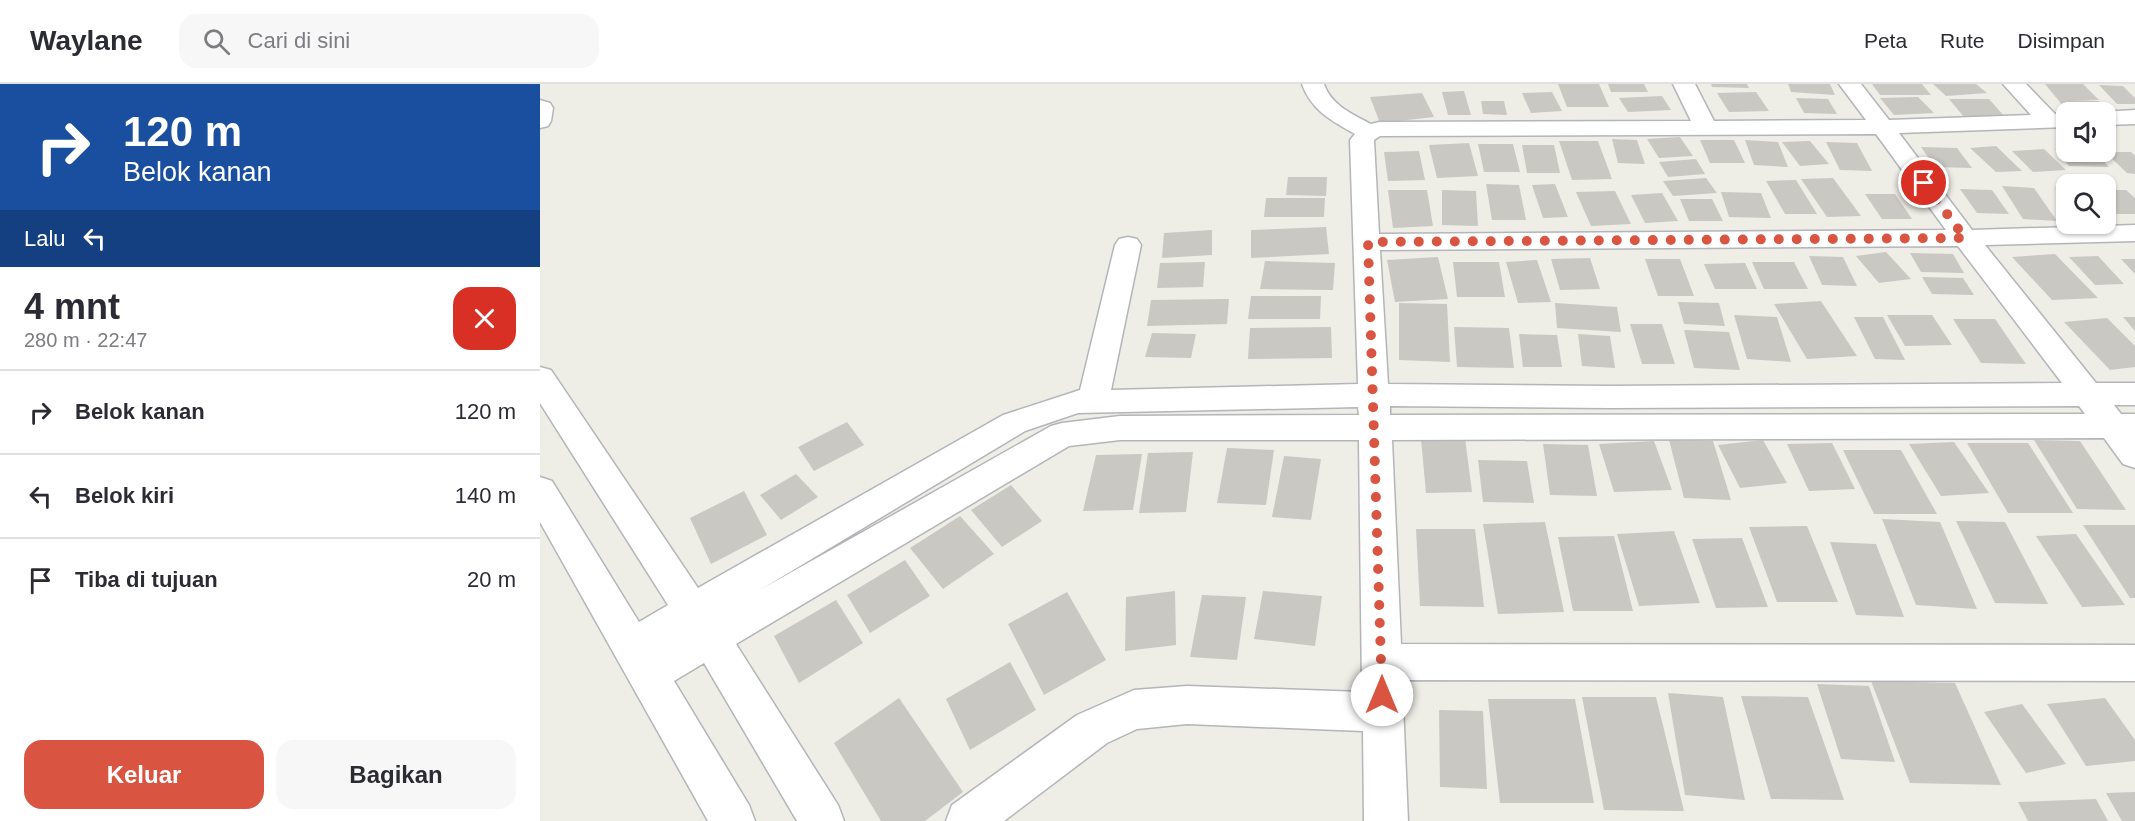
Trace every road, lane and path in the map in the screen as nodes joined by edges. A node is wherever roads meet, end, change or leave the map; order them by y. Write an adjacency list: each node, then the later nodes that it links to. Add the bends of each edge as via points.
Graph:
1 (1312, 84): 13 (street, via 1326,106)
2 (1684, 84): 11 (street)
3 (1850, 84): 12 (street)
4 (2014, 84): 8 (street)
5 (540, 107): 9 (street)
6 (2135, 117): 7 (street)
7 (2116, 118)
8 (2056, 119)
9 (540, 121)
10 (2056, 121): 12 (street)
11 (1706, 128): 12 (street); 13 (street)
12 (1883, 128): 15 (street)
13 (1368, 132): 16 (street, via 1362,140)
14 (2135, 233): 15 (street)
15 (1965, 238): 16 (street); 21 (street)
16 (1368, 242): 20 (street)
17 (1128, 245): 22 (street)
18 (540, 378): 28 (street)
19 (2135, 394): 21 (street)
20 (1372, 395): 21 (street); 22 (street); 25 (street)
21 (2088, 395): 24 (street)
22 (1093, 402): 23 (street, via 1076,402)
23 (1056, 422): 25 (street, via 1120,428); 28 (street)
24 (2124, 426): 25 (street); 26 (street)
25 (1375, 428): 30 (street)
26 (2135, 455)
27 (540, 492): 29 (street)
28 (701, 625): 29 (street); 34 (street)
29 (640, 660): 33 (street)
30 (1382, 662): 31 (street); 32 (street)
31 (2135, 663)
32 (1382, 712): 35 (street, via 1187,705 1134,710 1092,729); 36 (street)
33 (733, 821)
34 (822, 821)
35 (968, 821)
36 (1386, 821)

